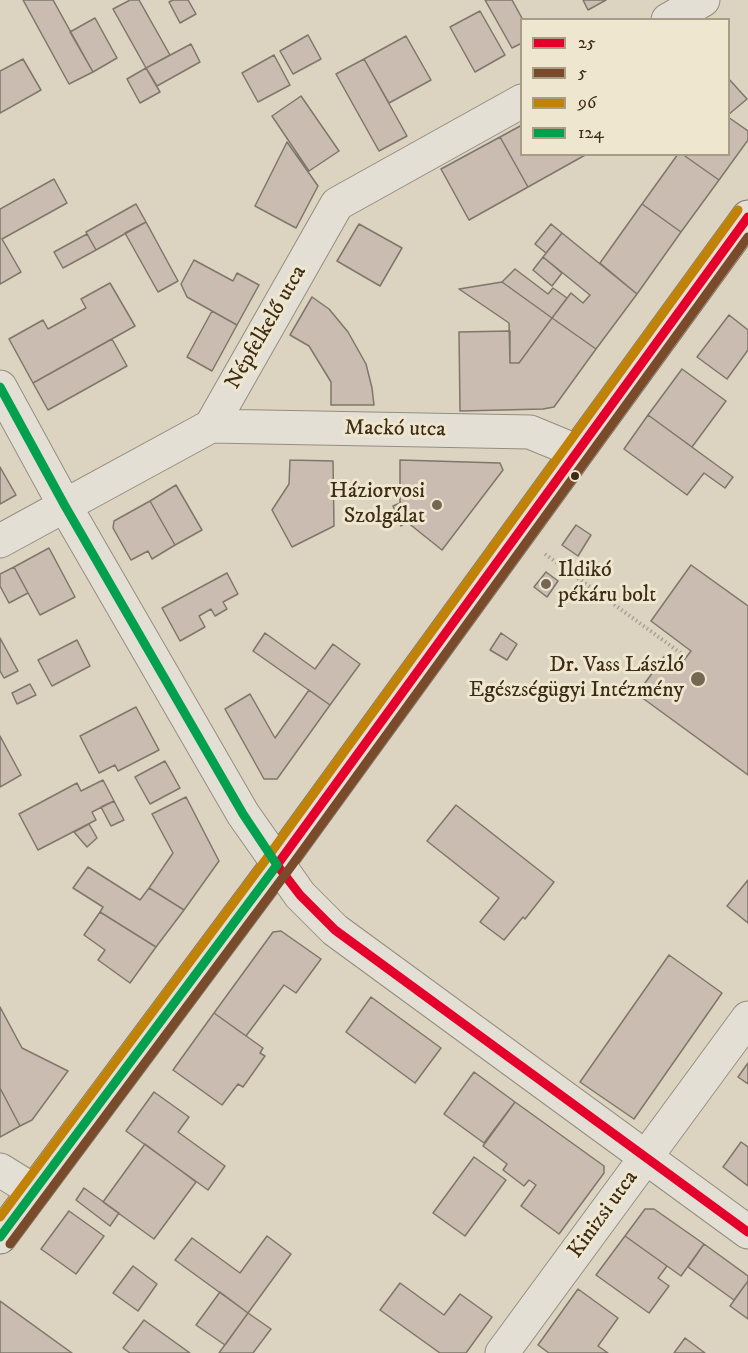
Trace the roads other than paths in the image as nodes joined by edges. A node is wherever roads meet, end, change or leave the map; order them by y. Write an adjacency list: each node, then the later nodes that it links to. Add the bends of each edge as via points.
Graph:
1 (703, 0): 2 (street)
2 (672, 18)
3 (520, 102): 6 (street, Népfelkelő utca, via 337,204)
4 (748, 217): 7 (street)
5 (0, 387): 8 (street)
6 (211, 426): 7 (street, Mackó utca, via 530,432); 8 (street)
7 (576, 451): 10 (street)
8 (65, 506): 9 (street); 10 (street, via 243,814)
9 (0, 542)
10 (277, 865): 12 (street, via 335,930); 14 (street)
11 (748, 1018): 12 (street, Kinizsi utca)
12 (646, 1158): 15 (street); 17 (street, Kinizsi utca)
13 (0, 1170): 14 (street)
14 (34, 1191): 16 (street)
15 (748, 1232)
16 (0, 1236)
17 (502, 1353)

